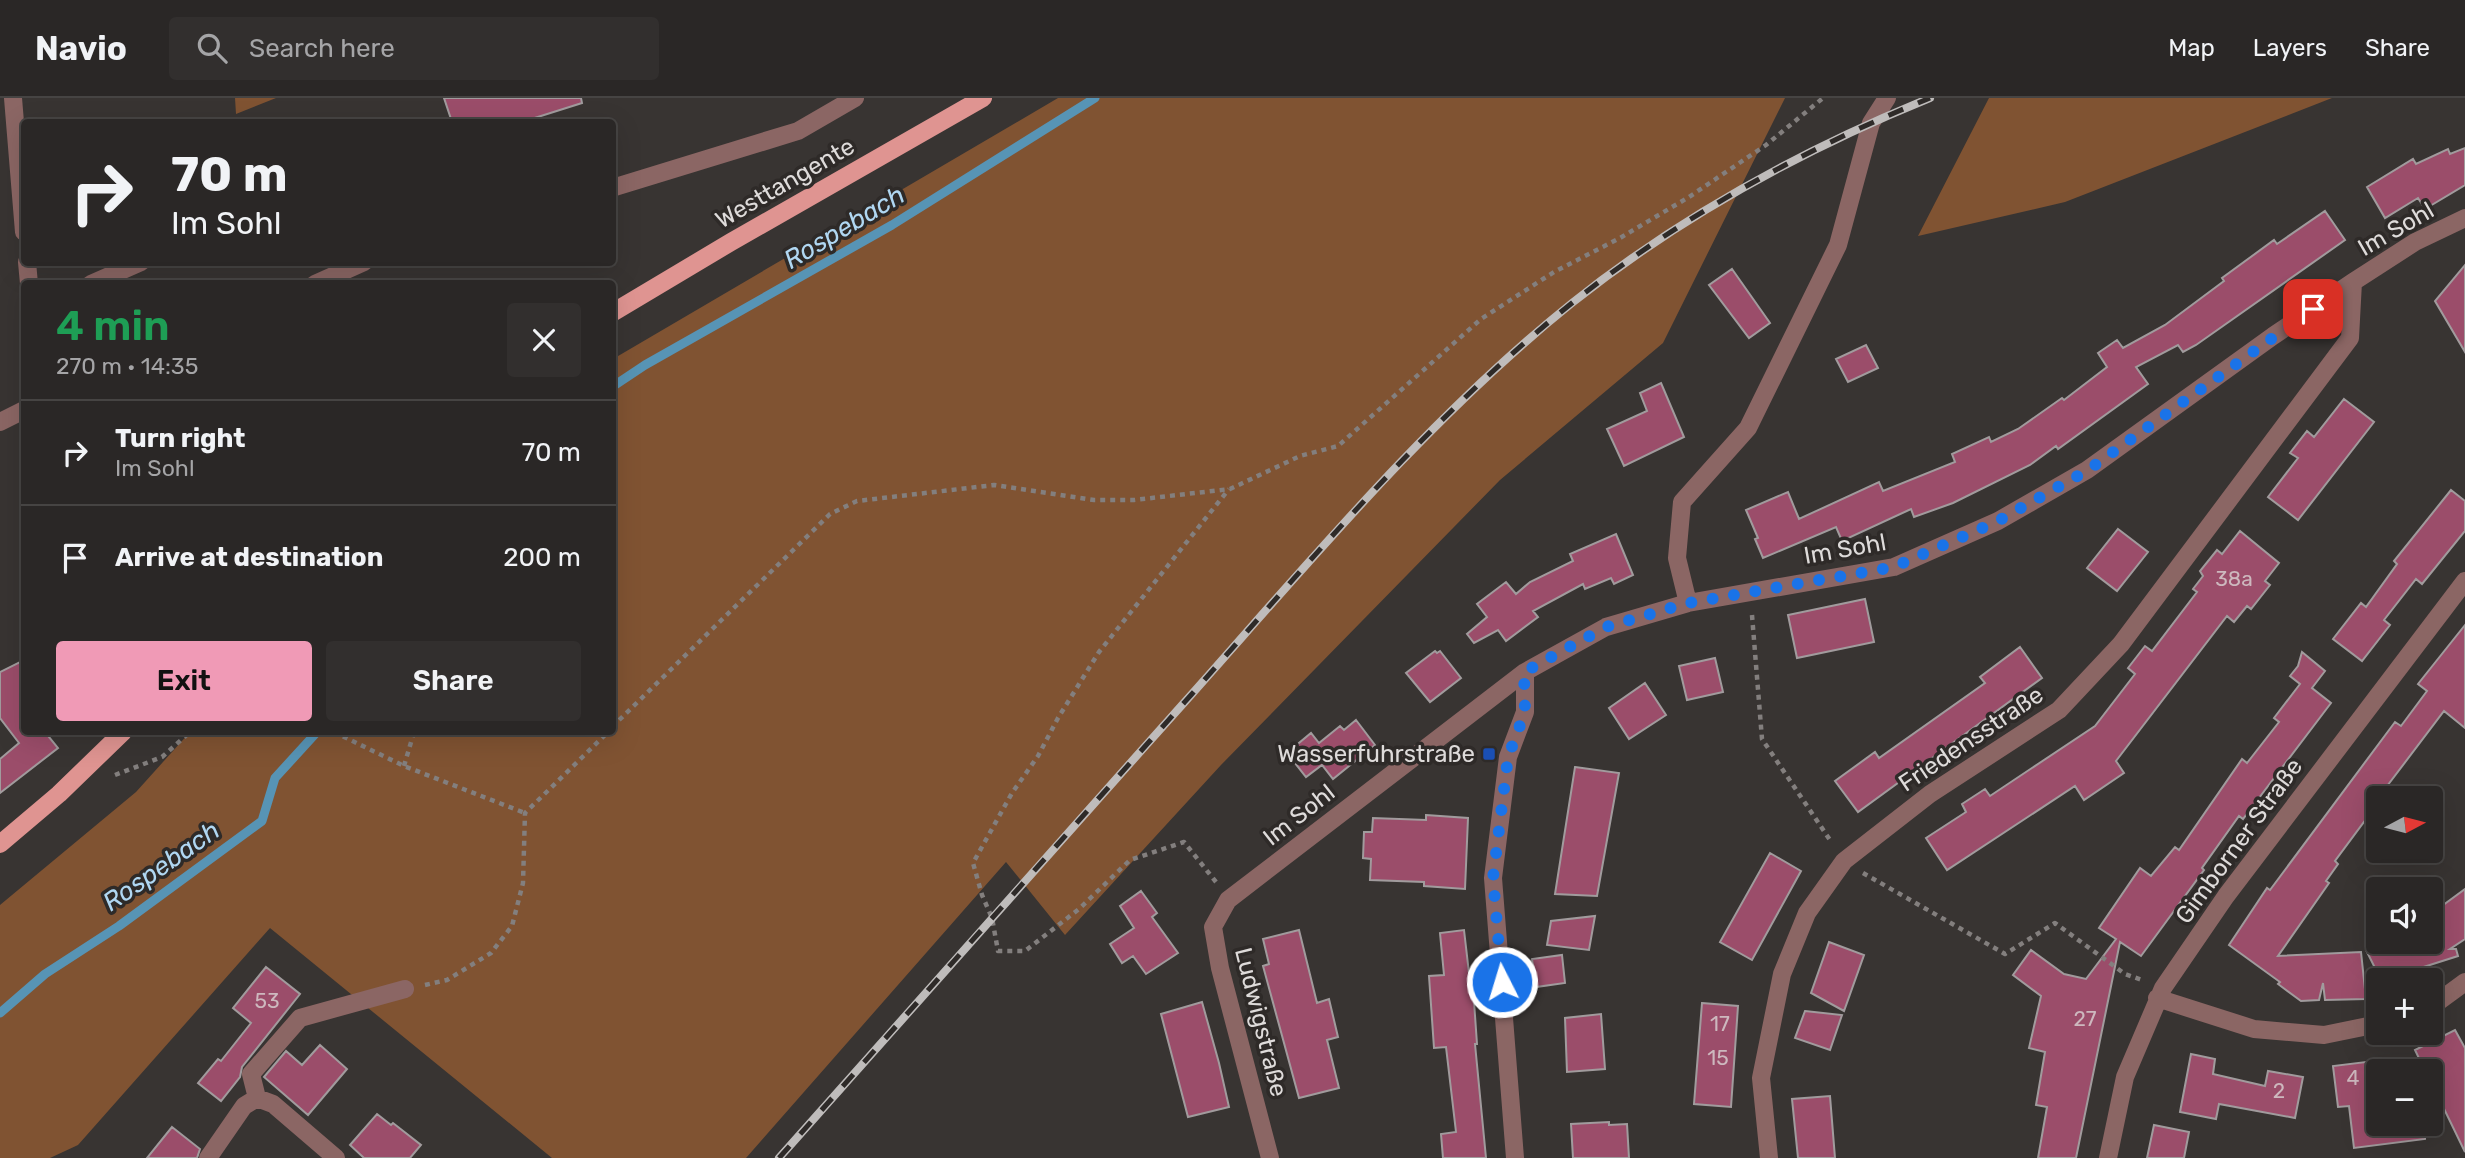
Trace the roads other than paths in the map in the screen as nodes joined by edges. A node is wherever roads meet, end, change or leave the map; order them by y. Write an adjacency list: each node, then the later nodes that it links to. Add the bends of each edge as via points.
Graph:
1 (13, 98): 6 (street)
2 (855, 98): 5 (street, via 798,131)
3 (983, 98): 13 (main road, Westtangente)
4 (1887, 98): 17 (street, via 1871,123 1838,244 1748,428 1682,502 1677,558)
5 (616, 187)
6 (21, 195)
7 (2465, 218): 12 (street, Im Sohl, via 2415,242)
8 (132, 266): 10 (street)
9 (355, 266): 11 (street)
10 (100, 280)
11 (324, 280)
12 (2353, 282): 17 (street, Im Sohl, via 2088,470 1998,521 1894,567); 32 (street, Friedensstraße, via 2350,338 2121,644 2059,710 1930,794 1844,861 1807,913 1782,974 1761,1077)
13 (616, 311)
14 (21, 412): 15 (street)
15 (0, 422)
16 (2465, 581): 24 (street, Gimborner Straße, via 2227,896)
17 (1688, 603): 18 (street, Im Sohl, via 1606,627)
18 (1524, 672): 21 (street, Im Sohl); 31 (street, via 1525,712 1508,757 1493,878)
19 (120, 735): 20 (main road)
20 (0, 844)
21 (1228, 900): 30 (street, Ludwigstraße, via 1213,927)
22 (2465, 982): 25 (street)
23 (405, 989): 27 (street, via 300,1018 251,1074)
24 (2160, 993): 26 (street, via 2254,1029 2324,1035); 33 (street, Gimborner Straße, via 2124,1077)
25 (2443, 998)
26 (2366, 1026)
27 (257, 1098): 28 (street, via 244,1106); 29 (street, via 273,1104)
28 (208, 1158)
29 (336, 1158)
30 (1270, 1158)
31 (1515, 1158)
32 (1769, 1158)
33 (2108, 1158)

